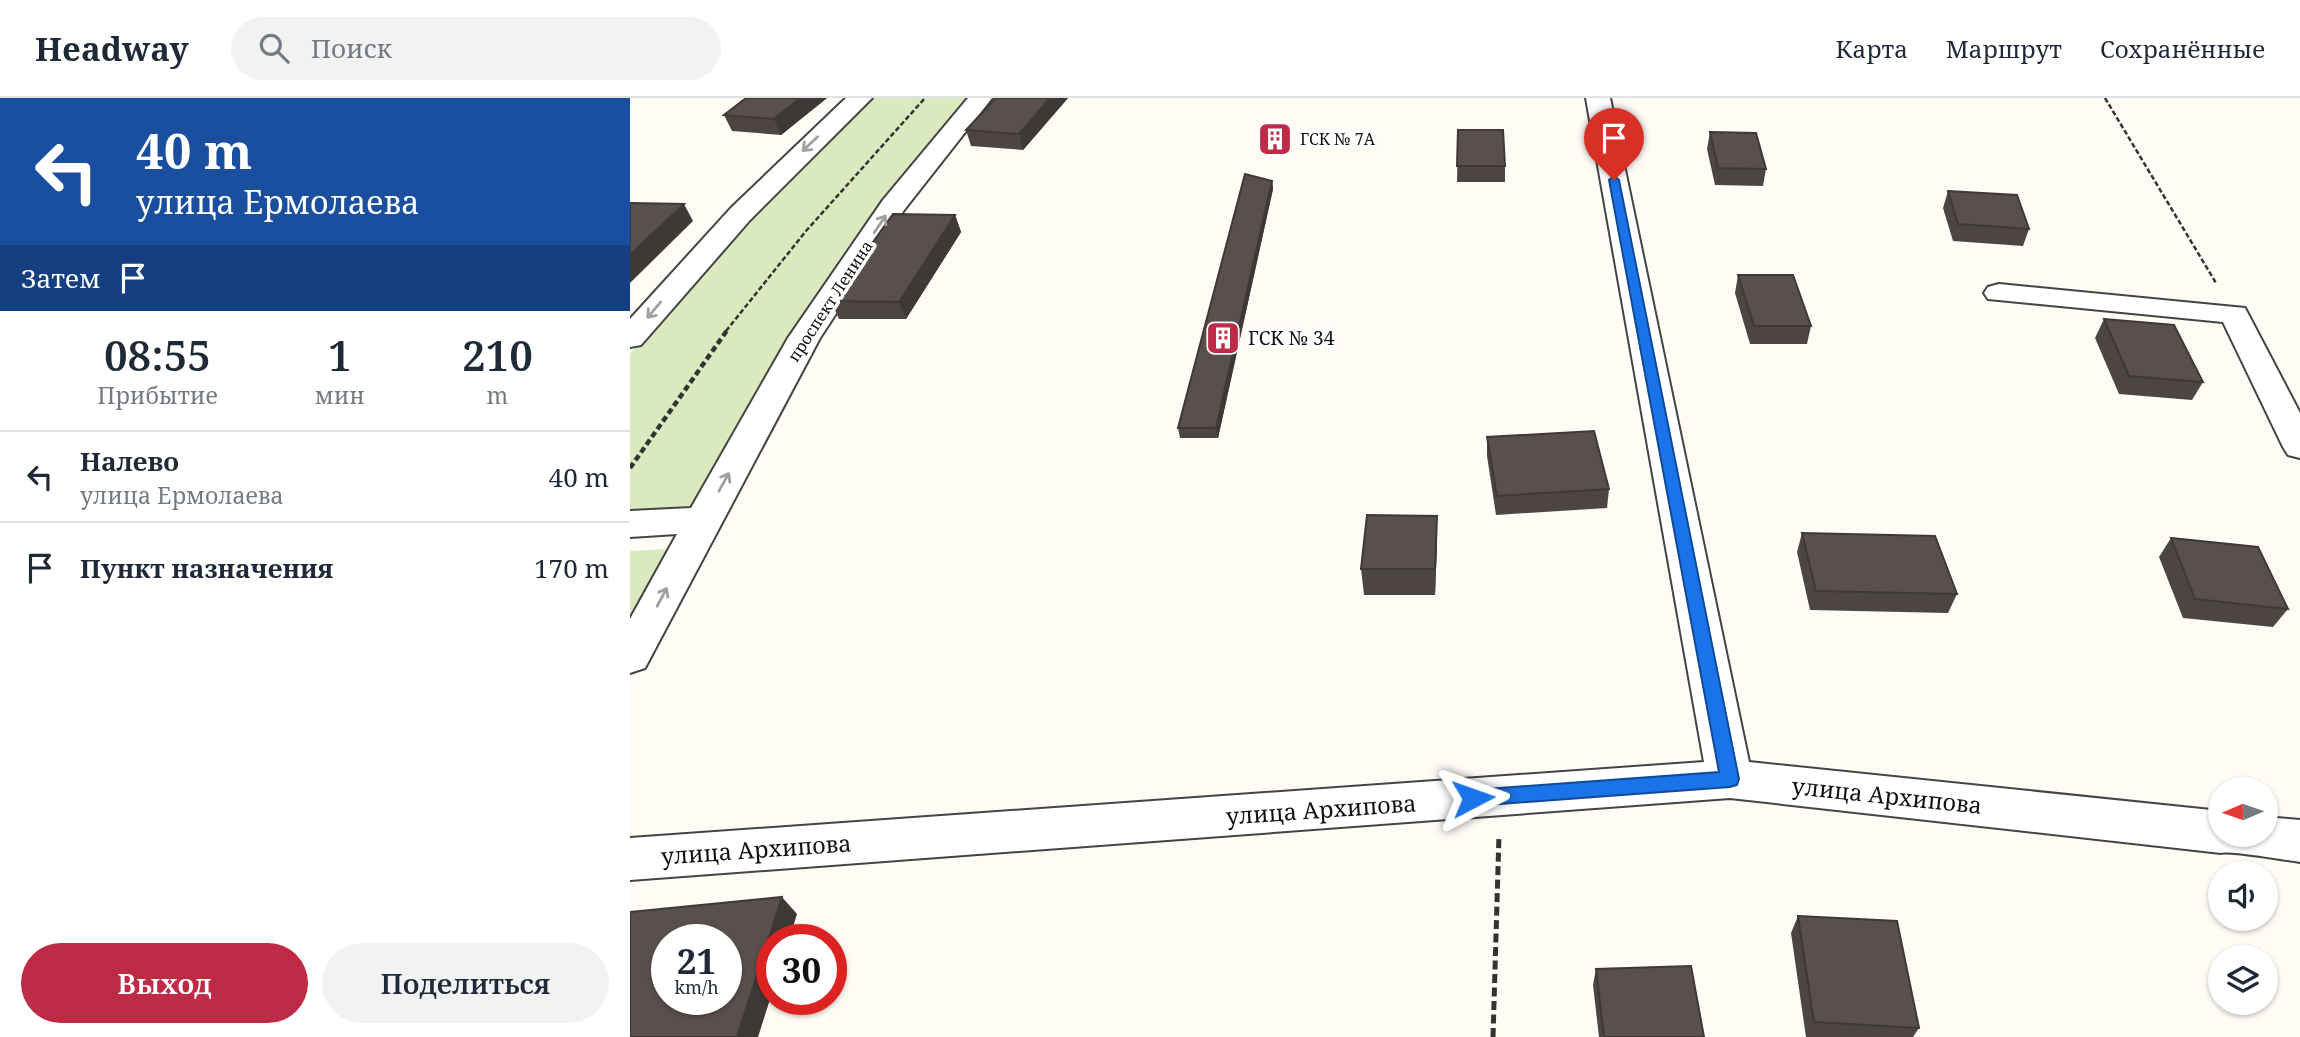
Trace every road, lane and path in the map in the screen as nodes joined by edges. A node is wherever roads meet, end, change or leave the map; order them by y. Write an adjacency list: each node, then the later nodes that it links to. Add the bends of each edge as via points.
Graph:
1 (860, 98): 8 (street, one-way to 8, via 771,182)
2 (925, 98): 10 (path, via 823,208 721,335)
3 (980, 98): 11 (street, проспект Ленина, one-way to 3, via 804,338 892,206)
4 (1598, 98): 14 (street)
5 (2105, 98): 7 (path)
6 (1998, 293): 7 (street)
7 (2234, 314): 9 (street)
8 (630, 338)
9 (2300, 447)
10 (630, 468)
11 (703, 520): 12 (street); 13 (street, проспект Ленина, one-way to 11)
12 (630, 524)
13 (630, 657)
14 (1730, 779): 15 (street, улица Архипова); 16 (street, улица Архипова)
15 (1500, 796): 19 (street, улица Архипова); 20 (path)
16 (2208, 831)
17 (2278, 839): 18 (street)
18 (2300, 841)
19 (630, 859)
20 (1493, 1037)

